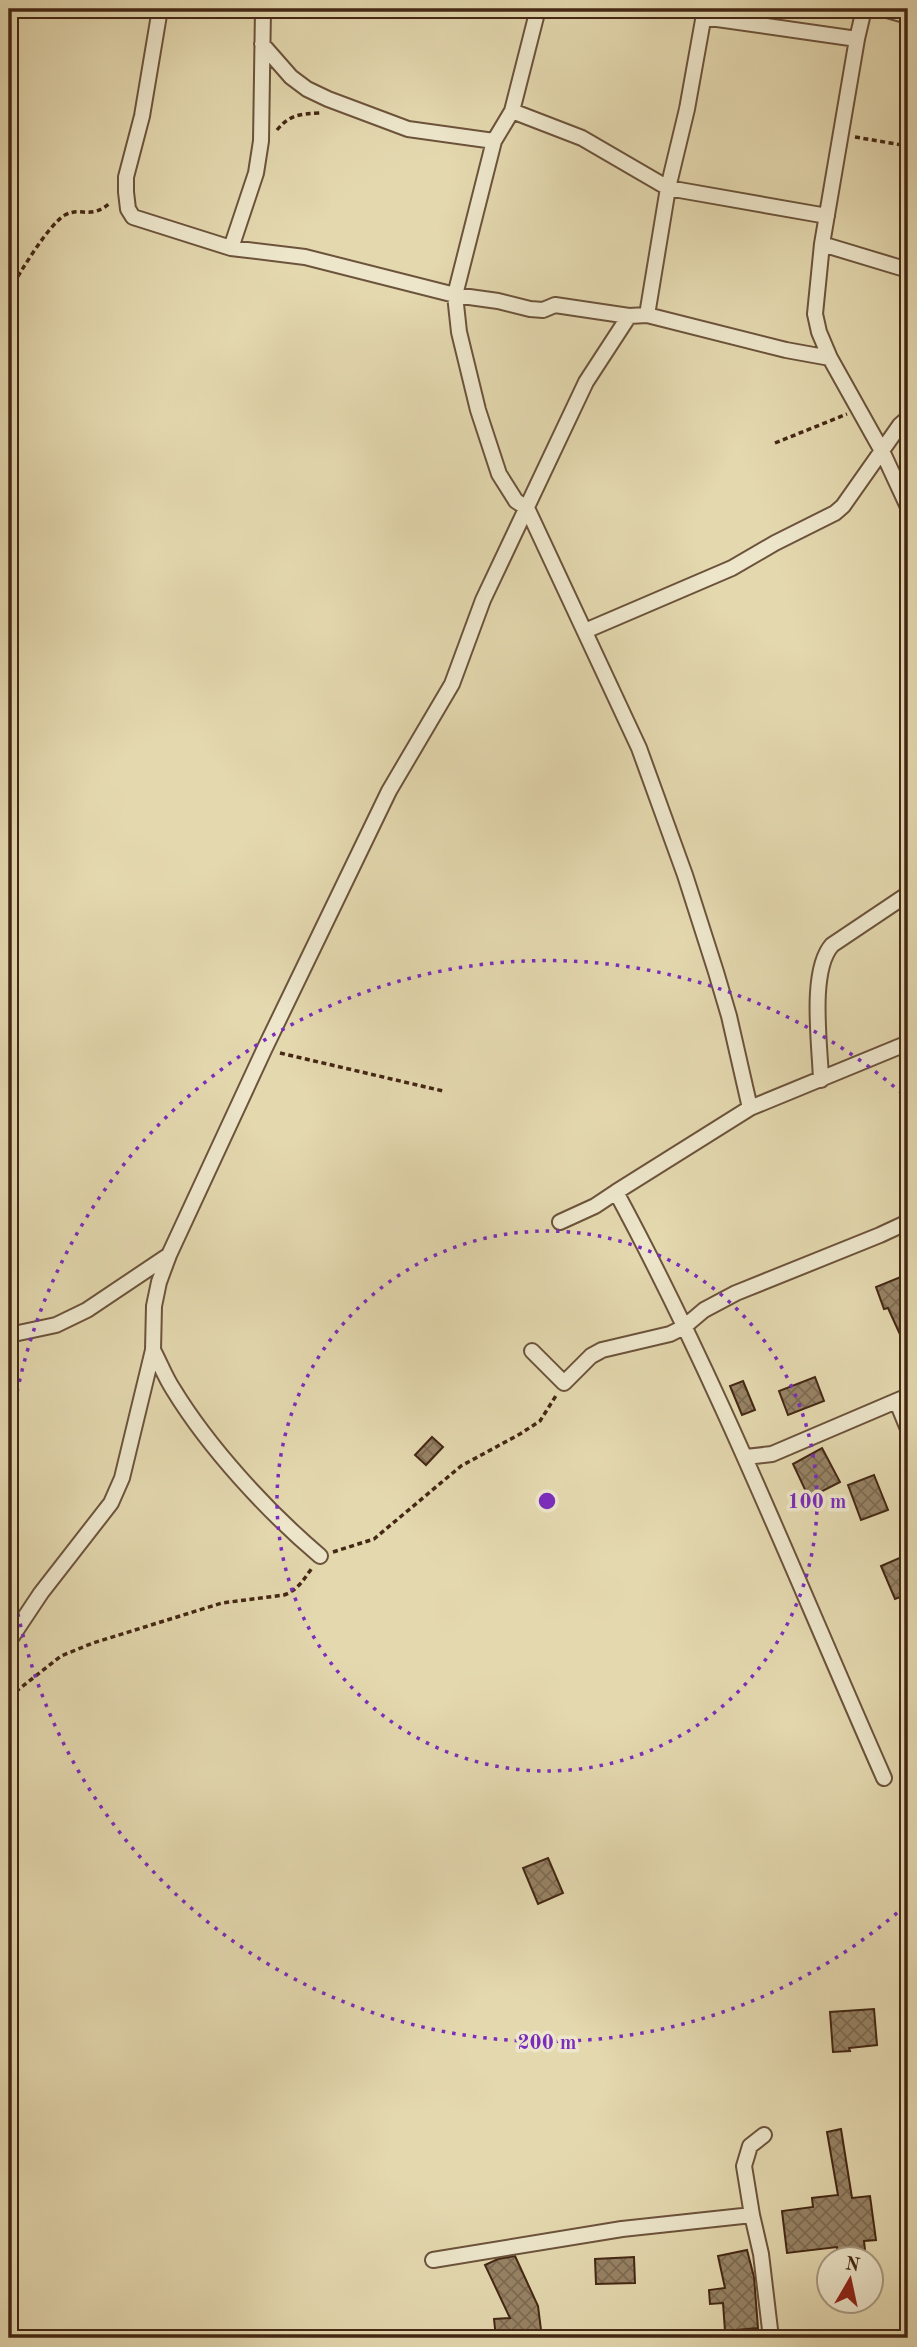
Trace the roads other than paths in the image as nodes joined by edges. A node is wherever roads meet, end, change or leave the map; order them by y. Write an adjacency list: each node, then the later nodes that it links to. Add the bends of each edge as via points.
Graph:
1 (160, 9): 15 (street, via 127,177 128,209 132,217)
2 (263, 9): 9 (street)
3 (538, 9): 10 (street)
4 (864, 9): 8 (street)
5 (884, 9): 7 (street)
6 (704, 13): 8 (street); 12 (street)
7 (908, 16)
8 (856, 39): 13 (street)
9 (262, 44): 11 (street, via 307,89 353,109 408,129); 15 (street, via 261,141 256,173)
10 (512, 111): 11 (street); 12 (street, via 582,138)
11 (494, 141): 17 (street)
12 (668, 188): 13 (street); 18 (street)
13 (827, 216): 14 (street)
14 (822, 244): 16 (street); 20 (street, via 814,314)
15 (231, 248): 17 (street, via 304,257)
16 (908, 270)
17 (455, 295): 19 (street, via 530,309 555,305); 24 (street, via 478,410 499,474 516,501)
18 (648, 315): 19 (street); 20 (street)
19 (628, 316): 24 (street, via 586,382)
20 (830, 358): 22 (street)
21 (908, 418): 22 (street)
22 (881, 451): 23 (street); 25 (street, via 835,513 732,568)
23 (908, 507)
24 (527, 508): 25 (street); 33 (street, via 452,684 389,791)
25 (585, 631): 29 (street, via 639,748 685,875 729,1016)
26 (908, 894): 28 (street, via 825,952 817,978)
27 (908, 1043): 28 (street)
28 (821, 1080): 29 (street)
29 (750, 1108): 30 (street)
30 (616, 1192): 31 (street); 34 (street)
31 (560, 1222)
32 (908, 1222): 34 (street, via 736,1293)
33 (169, 1255): 35 (street, via 87,1310 56,1325); 36 (street, via 154,1306)
34 (684, 1326): 37 (street, via 670,1334 602,1350 564,1383); 40 (street)
35 (9, 1335)
36 (153, 1350): 41 (street, via 172,1389 207,1436 287,1528); 42 (street, via 122,1478 111,1503)
37 (532, 1352)
38 (902, 1399): 39 (street); 40 (street, via 772,1454)
39 (908, 1429)
40 (746, 1457): 43 (street)
41 (320, 1556)
42 (9, 1641)
43 (884, 1778)
44 (764, 2135): 45 (street, via 750,2146 744,2166)
45 (752, 2215): 46 (street, via 622,2229); 47 (street)
46 (433, 2260)
47 (771, 2338)

